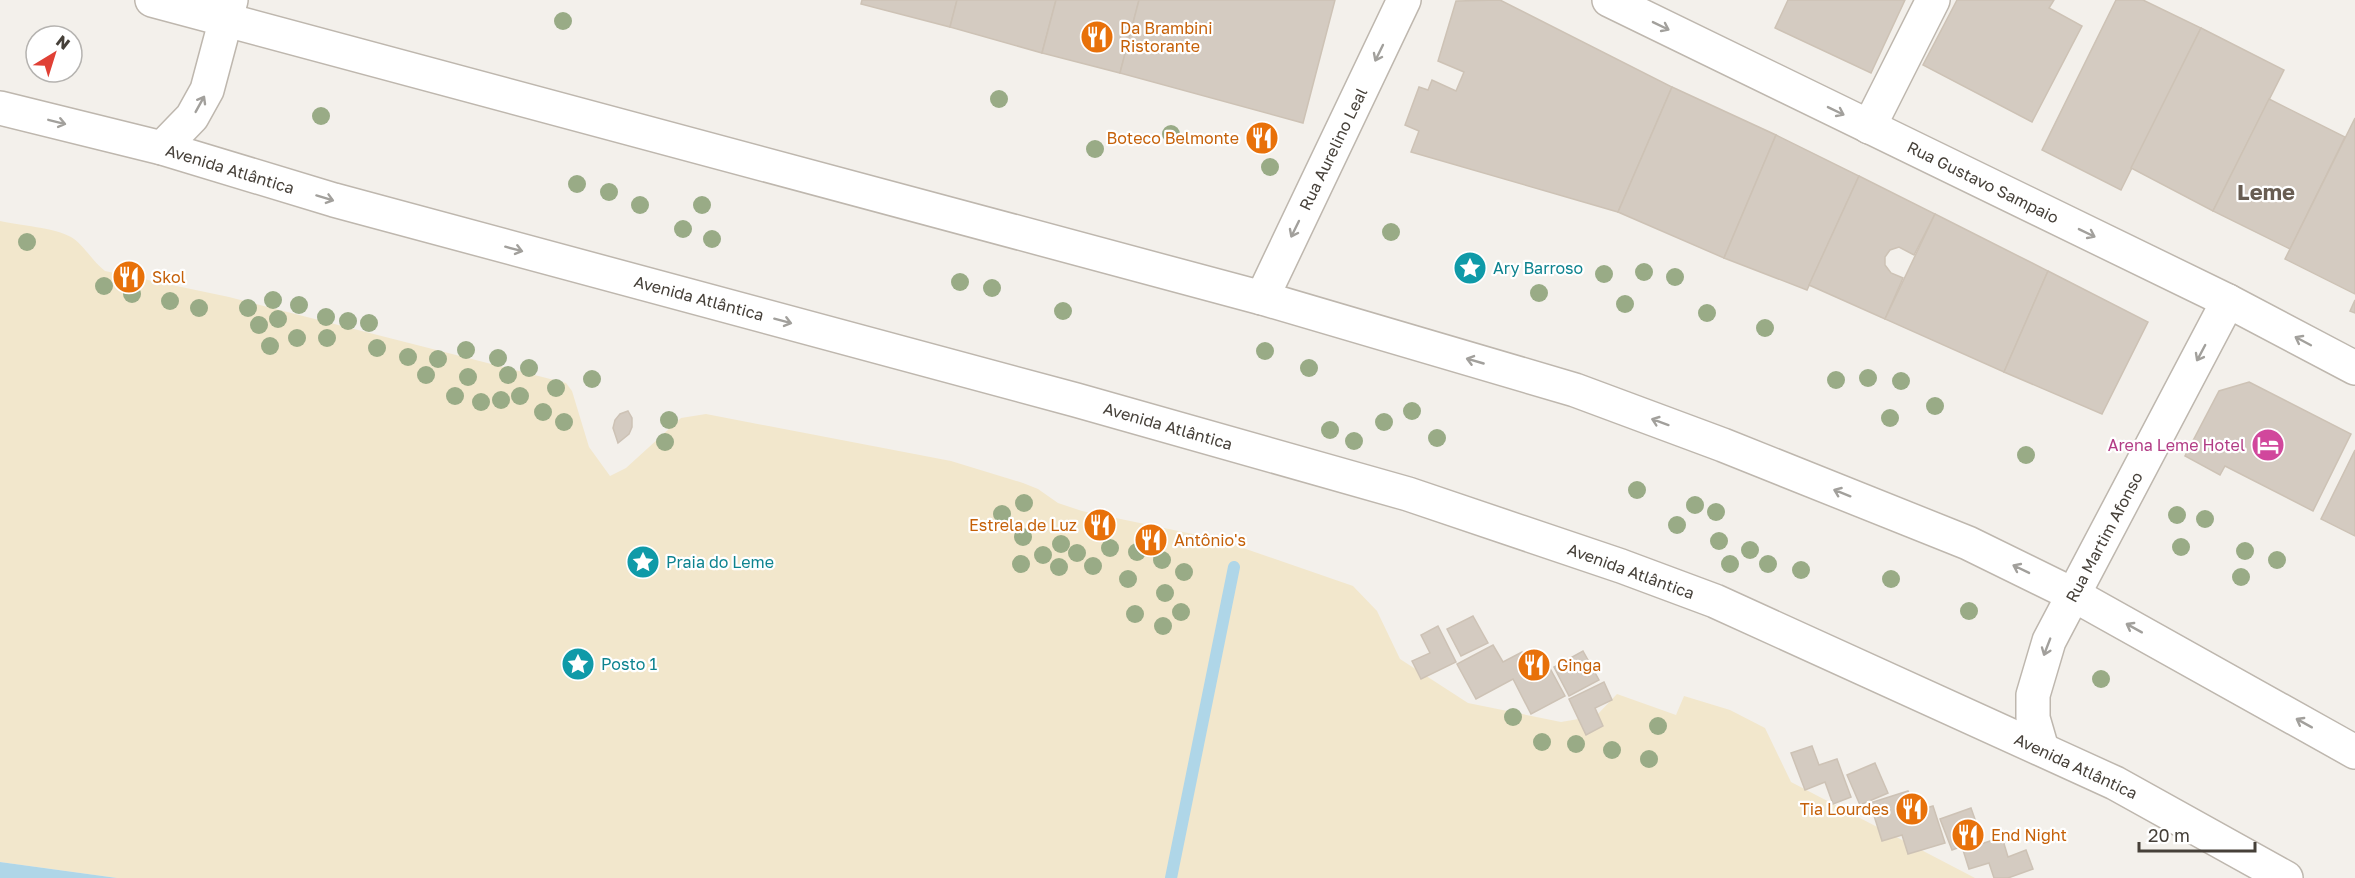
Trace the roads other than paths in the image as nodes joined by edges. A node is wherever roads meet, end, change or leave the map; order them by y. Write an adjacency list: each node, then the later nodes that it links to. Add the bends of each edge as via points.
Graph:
1 (152, 0): 5 (street)
2 (1404, 0): 9 (street, Rua Aurelino Leal, one-way to 9)
3 (1608, 0): 7 (street, Rua Gustavo Sampaio, one-way to 7)
4 (1933, 0): 7 (street)
5 (228, 9): 8 (street, one-way to 5, via 192,117 207,90); 9 (street, via 373,60)
6 (0, 108): 8 (street, Avenida Atlântica, one-way to 8)
7 (1869, 127): 10 (street, Rua Gustavo Sampaio, one-way to 10)
8 (162, 148): 13 (street, Avenida Atlântica, one-way to 13, via 334,200 1076,400 1408,494 1622,566 1715,602)
9 (1262, 298): 12 (street, one-way to 9, via 1968,543 1575,390)
10 (2228, 302): 11 (street, Rua Gustavo Sampaio, one-way to 10); 12 (street, Rua Martim Afonso, one-way to 12)
11 (2355, 368)
12 (2074, 595): 13 (street, Rua Martim Afonso, one-way to 13, via 2049,641 2033,695 2033,718); 14 (street, one-way to 12)
13 (2042, 749): 15 (street, Avenida Atlântica, via 2132,791)
14 (2355, 752)
15 (2286, 878)

